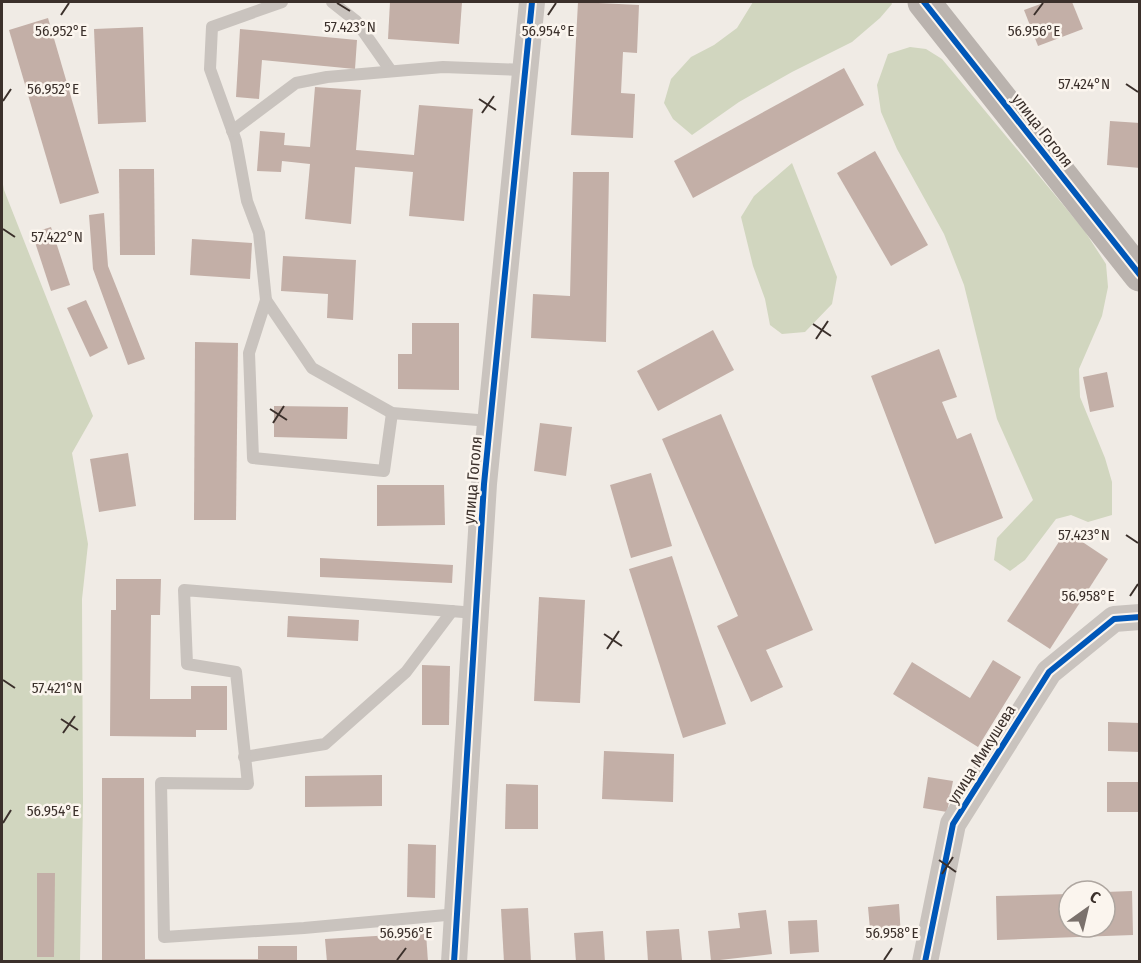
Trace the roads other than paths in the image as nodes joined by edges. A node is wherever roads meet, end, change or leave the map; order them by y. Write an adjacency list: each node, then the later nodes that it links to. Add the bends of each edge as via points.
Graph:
1 (282, 2): 7 (lane, via 212,27 210,69)
2 (332, 2): 6 (lane, via 356,21)
3 (532, 2): 5 (street, улица Гоголя)
4 (924, 2): 8 (street, улица Гоголя)
5 (525, 70): 6 (lane, via 443,67); 11 (street, улица Гоголя)
6 (391, 71): 7 (lane, via 296,83)
7 (232, 131): 9 (lane, via 247,201 259,233)
8 (1140, 275)
9 (266, 300): 10 (lane, via 312,368); 10 (lane, via 249,353 253,458 384,471)
10 (392, 413): 11 (lane)
11 (490, 421): 12 (street, улица Гоголя)
12 (464, 612): 14 (lane, via 406,672 325,744); 14 (lane, via 184,590 187,663 236,672); 15 (street, улица Гоголя)
13 (1140, 617): 17 (street, улица Микушева, via 1114,619 1049,672 953,824)
14 (244, 757): 15 (lane, via 248,784 161,783 164,937)
15 (457, 914): 16 (street, улица Гоголя)
16 (454, 962)
17 (925, 962)

